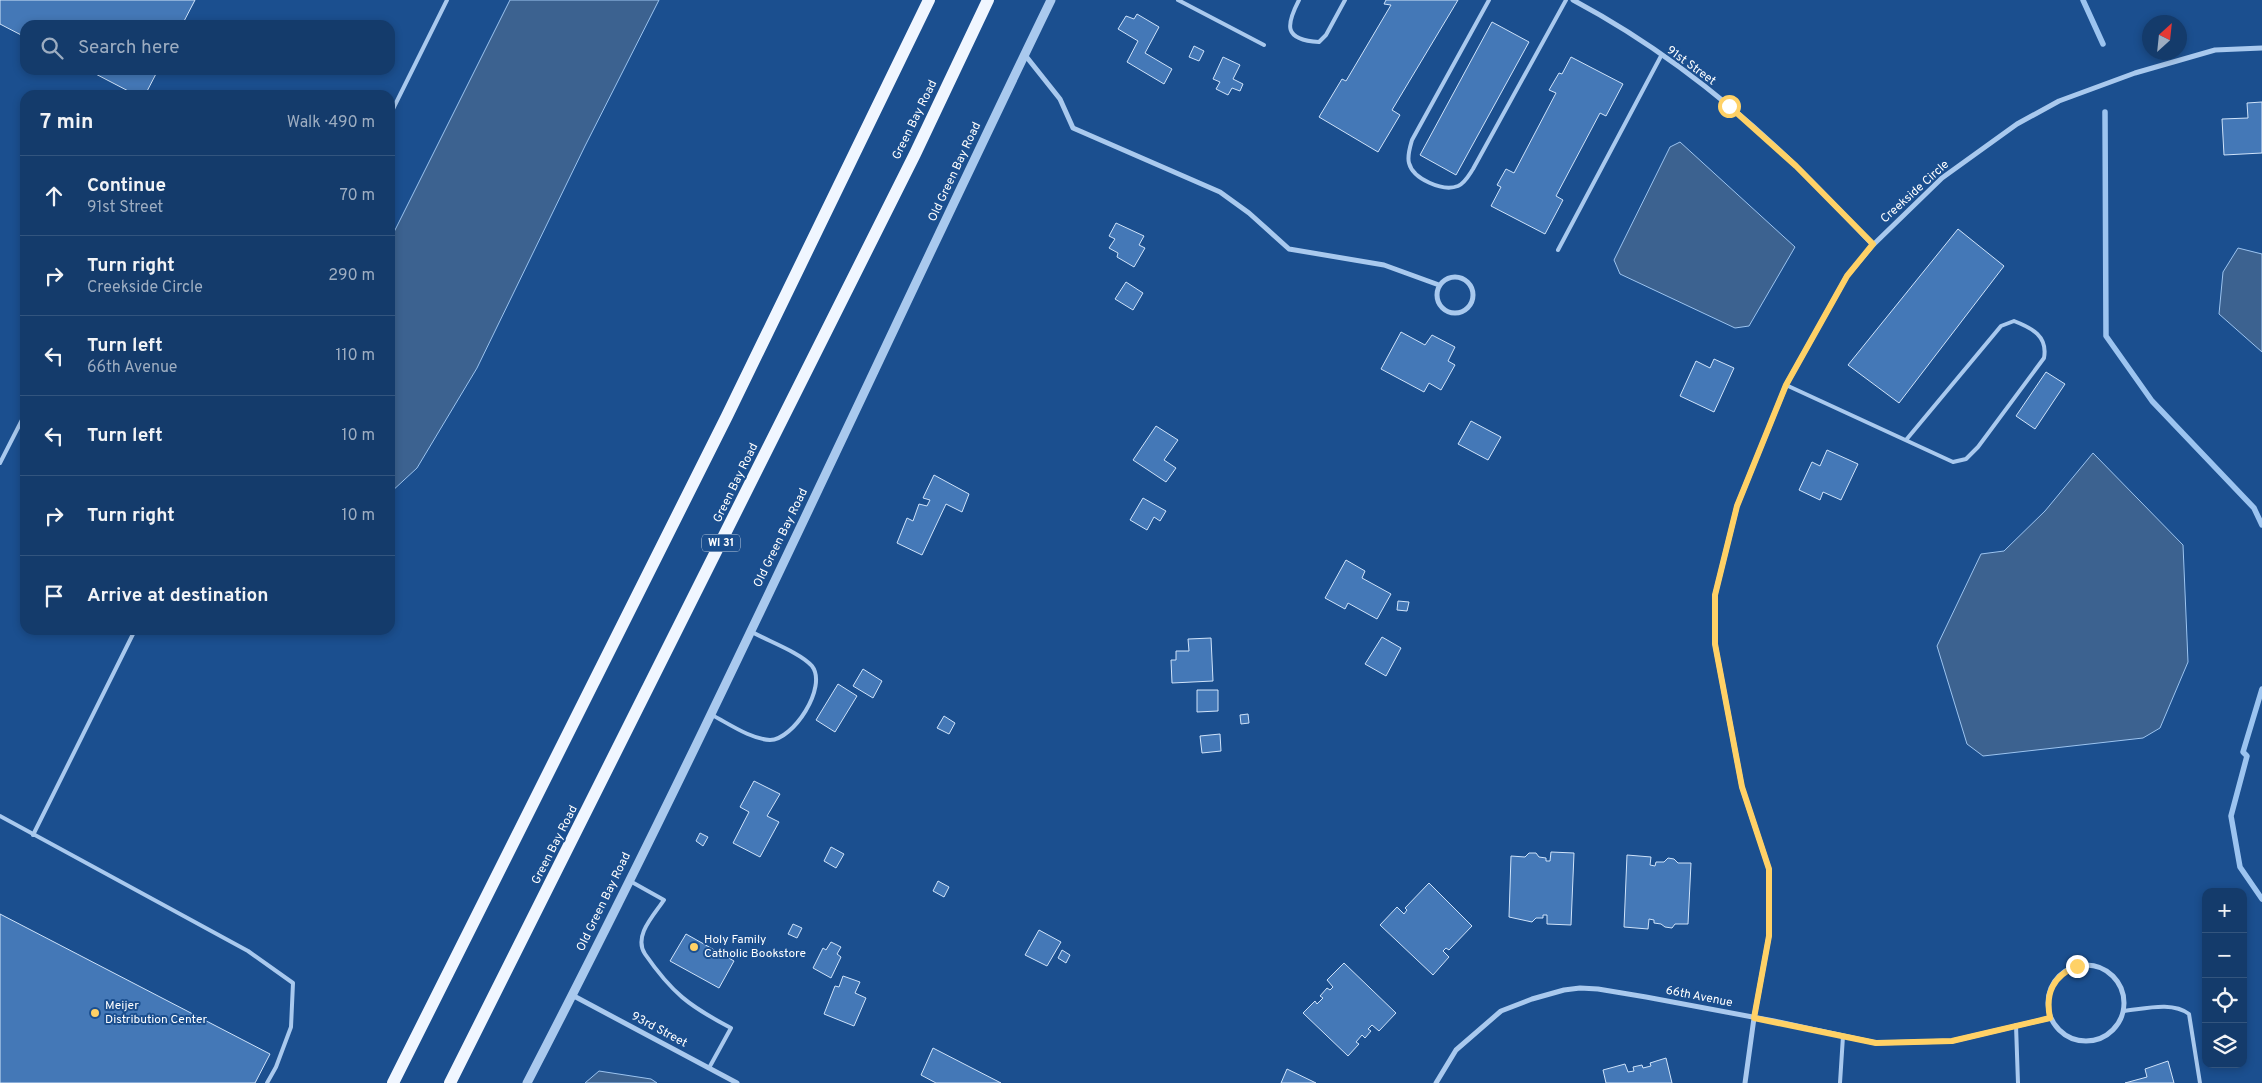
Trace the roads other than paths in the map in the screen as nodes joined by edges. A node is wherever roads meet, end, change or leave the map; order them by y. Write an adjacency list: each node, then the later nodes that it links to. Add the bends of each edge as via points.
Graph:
1 (447, 0): 15 (lane)
2 (929, 0): 37 (main road, via 727,416)
3 (988, 0): 38 (main road, Green Bay Road / WI 31, via 910,163)
4 (1051, 0): 13 (street, Old Green Bay Road)
5 (1178, 0): 11 (lane)
6 (1300, 0): 7 (lane, via 1289,20 1290,28 1296,36 1318,42 1326,35)
7 (1345, 0)
8 (1489, 0): 9 (lane, via 1412,140 1408,162 1413,171 1432,184 1449,188 1460,185 1471,174)
9 (1566, 0)
10 (1573, 0): 14 (street, 91st Street)
11 (1264, 45)
12 (2262, 48): 16 (street, Creekside Circle, via 2215,50 2135,73 2059,101 2017,124 1942,178)
13 (1025, 55): 18 (street, via 1060,99 1073,128 1220,192 1289,249 1384,265); 23 (street, Old Green Bay Road)
14 (1661, 56): 16 (street, 91st Street, via 1744,119); 17 (lane)
15 (395, 105)
16 (1873, 244): 19 (street, Creekside Circle, via 1847,276)
17 (1558, 250)
18 (1439, 285): 18 (street, via 1437,296 1442,308 1453,313 1469,306 1472,289 1465,280 1448,278)
19 (1786, 385): 21 (lane); 31 (street, Creekside Circle, via 1737,506 1715,595 1715,644 1742,787 1769,869 1769,936)
20 (20, 424): 22 (lane)
21 (1906, 440): 21 (lane, via 1953,462 1966,459 2044,358 2043,338 2031,328 2014,321 2001,326)
22 (0, 463)
23 (750, 631): 25 (street, Old Green Bay Road); 25 (lane, via 812,666 816,675 814,695 792,729 777,739 759,738)
24 (132, 635): 27 (lane)
25 (710, 714): 28 (street, Old Green Bay Road)
26 (0, 816): 27 (lane)
27 (33, 834): 36 (lane, via 248,951 293,983 291,1027)
28 (628, 880): 29 (street, Old Green Bay Road); 35 (lane, via 664,900 640,938 640,947 655,969 679,996 730,1028)
29 (572, 995): 35 (street, 93rd Street); 39 (street, Old Green Bay Road)
30 (2123, 1011): 32 (street, via 2111,1032 2089,1041 2066,1036); 32 (street, via 2124,999 2113,977 2090,965 2077,966 2055,980 2049,992); 45 (lane, via 2172,1006 2189,1014)
31 (1754, 1018): 34 (street, 66th Avenue); 41 (street, 66th Avenue, via 1598,988 1564,990 1501,1011 1456,1050); 42 (street, Creekside Circle)
32 (2050, 1018): 33 (street, 66th Avenue)
33 (2016, 1025): 34 (street, 66th Avenue, via 1952,1041 1876,1043); 44 (lane)
34 (1843, 1036): 43 (lane)
35 (709, 1068): 40 (street, 93rd Street)
36 (267, 1083)
37 (393, 1083)
38 (450, 1083)
39 (526, 1083)
40 (737, 1083)
41 (1436, 1083)
42 (1745, 1083)
43 (1840, 1083)
44 (2018, 1083)
45 (2200, 1083)

